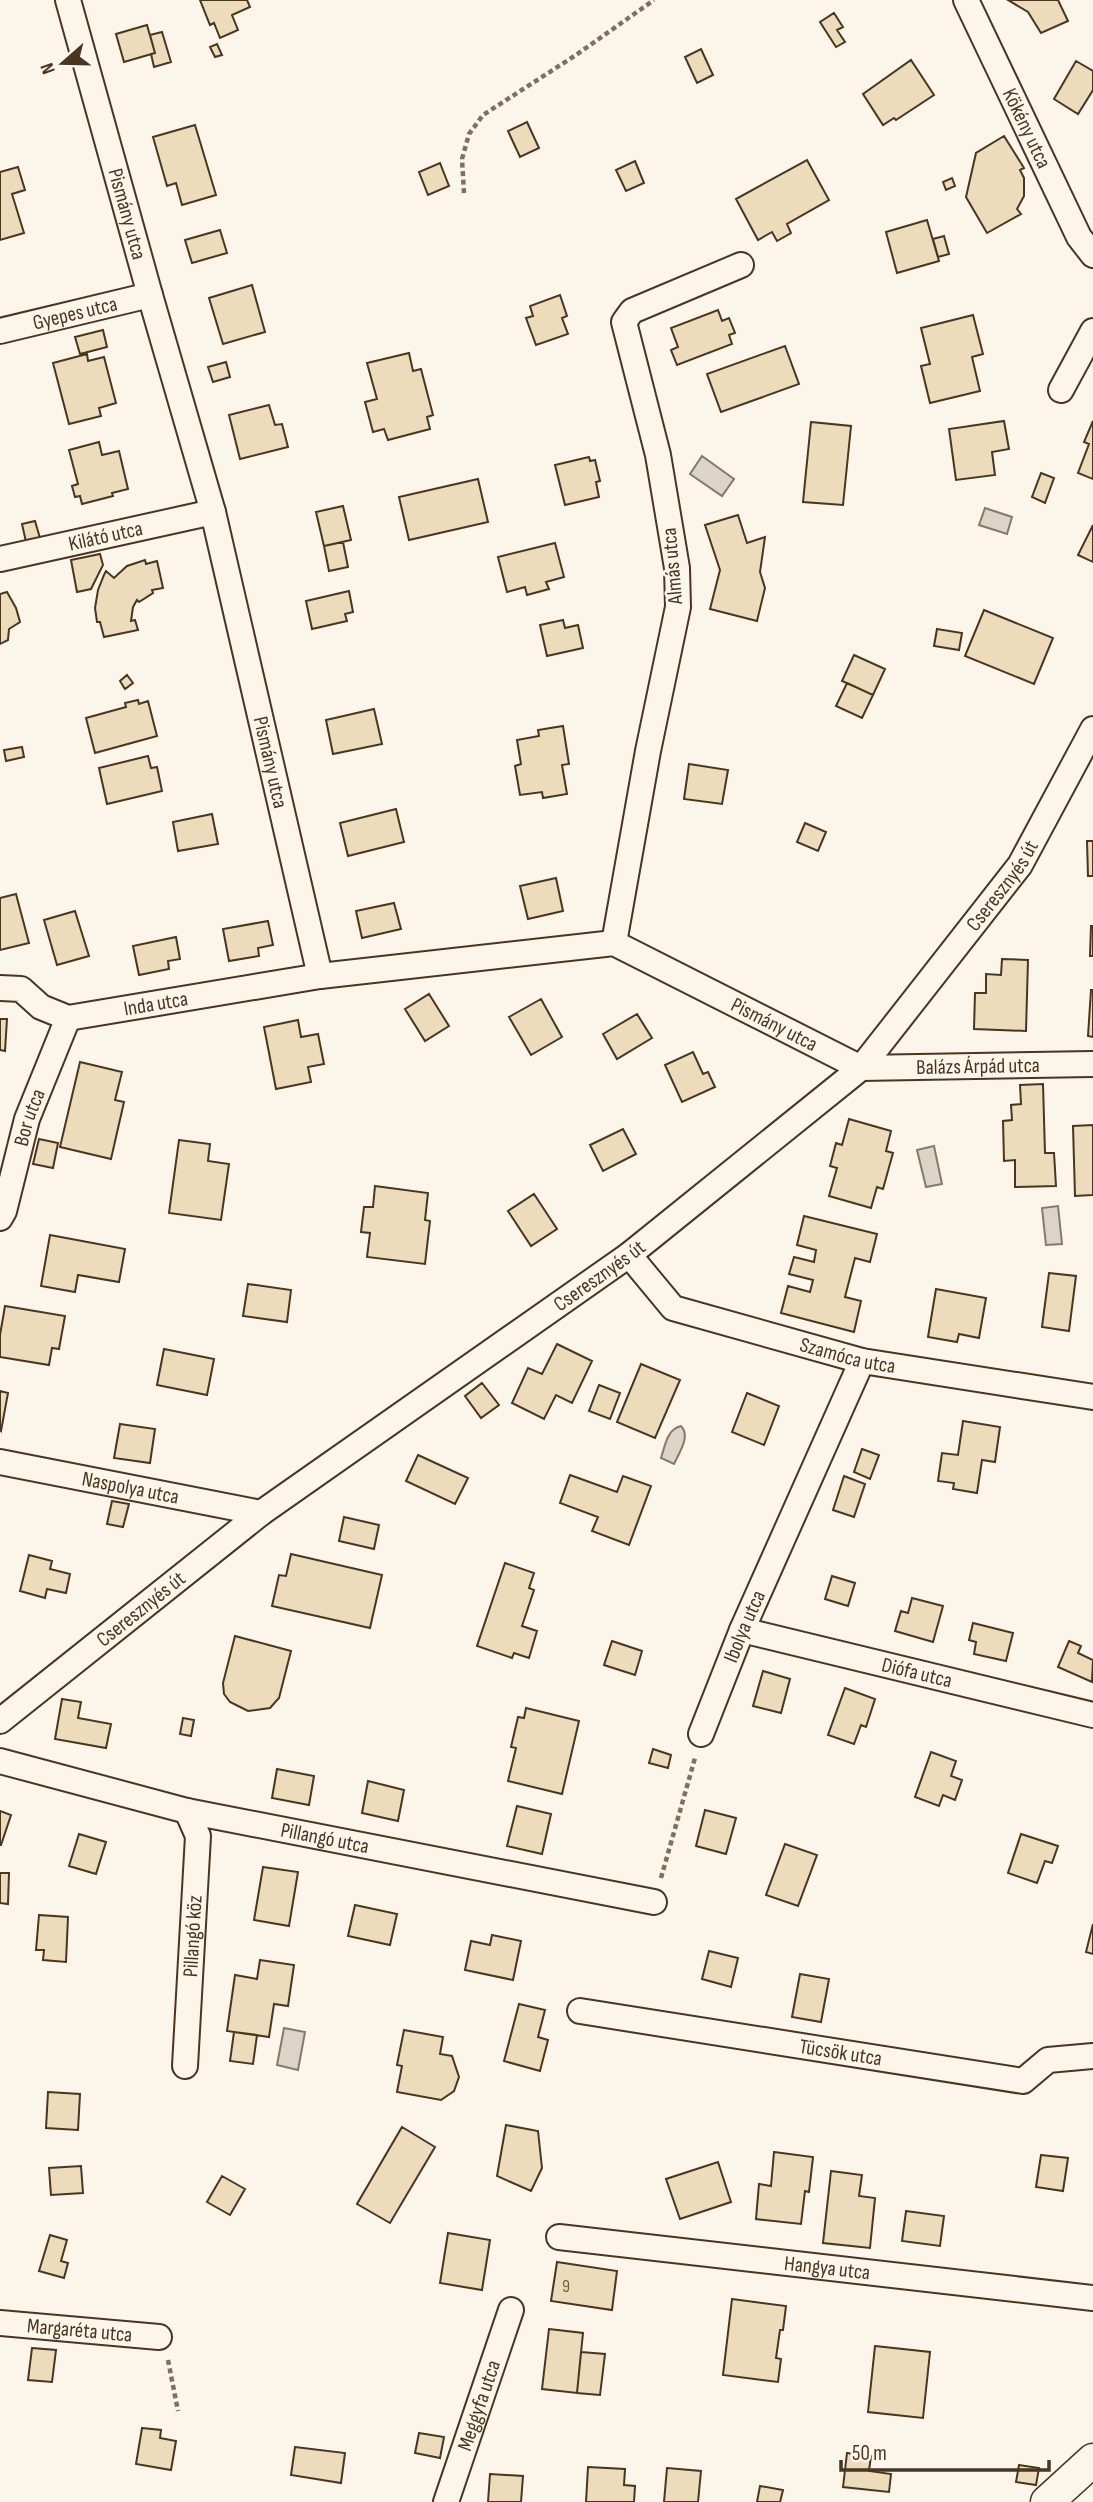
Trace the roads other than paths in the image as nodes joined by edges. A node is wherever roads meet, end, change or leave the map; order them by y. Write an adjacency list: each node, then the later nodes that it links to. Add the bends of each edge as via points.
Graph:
1 (68, 0): 5 (street, Pismány utca)
2 (966, 0): 3 (street, Kökény utca, via 1079,237)
3 (1093, 254)
4 (741, 265): 12 (street, Almás utca, via 632,311 624,322 658,455 677,568 678,607)
5 (149, 295): 6 (street, Gyepes utca); 9 (street, Pismány utca)
6 (0, 331)
7 (1093, 331): 8 (street)
8 (1061, 390)
9 (213, 512): 10 (street, Kilátó utca); 13 (street, Pismány utca)
10 (0, 559)
11 (1093, 729): 17 (street, Cseresznyés út, via 1020,865)
12 (614, 943): 13 (street); 17 (street, Pismány utca)
13 (320, 976): 15 (street, Inda utca)
14 (0, 988): 15 (street, via 21,989 41,1007)
15 (68, 1018): 18 (street, Bor utca, via 27,1119)
16 (1093, 1064): 17 (street, Balázs Árpád utca)
17 (861, 1069): 19 (street, Cseresznyés út)
18 (0, 1218)
19 (629, 1255): 20 (street, Szamóca utca, via 673,1308); 23 (street, Cseresznyés út)
20 (862, 1361): 21 (street, Szamóca utca); 24 (street, Ibolya utca)
21 (1093, 1397)
22 (0, 1462): 23 (street, Naspolya utca)
23 (261, 1514): 26 (street, Cseresznyés út)
24 (742, 1630): 25 (street, Diófa utca); 27 (street, Ibolya utca)
25 (1093, 1715)
26 (0, 1721)
27 (701, 1734)
28 (0, 1761): 29 (street, Pillangó utca)
29 (187, 1811): 30 (street, Pillangó utca); 33 (street, Pillangó köz, via 198,1836)
30 (654, 1902)
31 (580, 2011): 32 (street, Tücsök utca, via 1023,2081 1048,2060)
32 (1093, 2056)
33 (184, 2066)
34 (559, 2237): 35 (street, Hangya utca)
35 (1093, 2298)
36 (511, 2311): 40 (street, Meggyfa utca)
37 (0, 2323): 38 (street, Margaréta utca)
38 (159, 2337)
39 (1093, 2460): 41 (street)
40 (446, 2502)
41 (1047, 2502)

